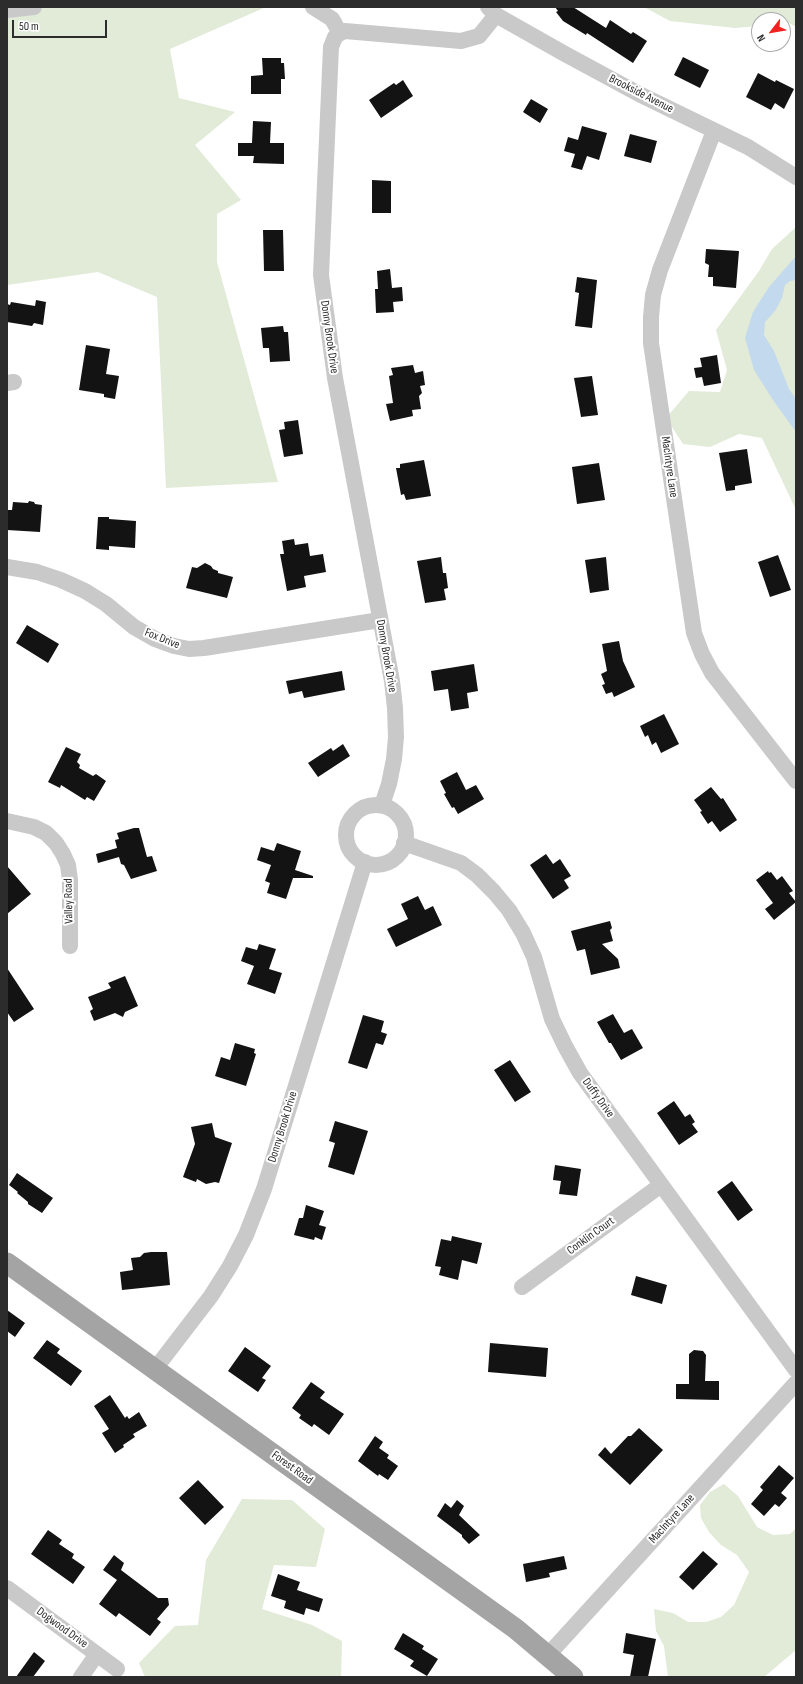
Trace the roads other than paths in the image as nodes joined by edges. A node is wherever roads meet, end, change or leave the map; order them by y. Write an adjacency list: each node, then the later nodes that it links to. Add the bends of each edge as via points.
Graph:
1 (34, 7): 3 (street)
2 (313, 7): 5 (street, via 332,19)
3 (7, 10)
4 (492, 11): 5 (street, via 479,36 461,41 345,31); 6 (street, Brookside Avenue, via 612,80)
5 (340, 33): 9 (street, Donny Brook Drive, via 335,37 331,47 321,275 335,378)
6 (714, 131): 7 (street, Brookside Avenue, via 755,151); 10 (street, MacIntyre Lane, via 660,270 652,302 651,343 694,632 712,673)
7 (796, 177)
8 (7, 567): 9 (street, Fox Drive, via 37,572 61,580 106,604 155,639 174,646 204,648)
9 (380, 620): 11 (street, Donny Brook Drive, via 392,681 396,723 394,758)
10 (796, 781)
11 (382, 805): 13 (street, via 398,815 404,828); 14 (street, via 372,805 354,813 346,831 346,841 350,850)
12 (7, 821): 15 (street, Valley Road, via 34,827 46,834 63,854 70,880)
13 (404, 843): 14 (street, via 393,859 374,865); 16 (street, Duffy Drive, via 461,863 477,875 509,910 523,932 534,957 552,1019 565,1046 580,1073)
14 (365, 862): 19 (street, Donny Brook Drive, via 264,1189 248,1228 230,1266 211,1296)
15 (70, 946)
16 (661, 1186): 18 (street, Conklin Court); 20 (street, Duffy Drive)
17 (7, 1263): 19 (main road, Forest Road)
18 (522, 1287)
19 (155, 1369): 24 (main road, Forest Road, via 516,1629)
20 (796, 1370)
21 (796, 1383): 24 (street, MacIntyre Lane)
22 (7, 1588): 23 (street, Dogwood Drive)
23 (97, 1654): 25 (street, Dogwood Drive); 26 (street)
24 (548, 1655): 27 (main road, Forest Road)
25 (117, 1669)
26 (81, 1677)
27 (573, 1677)

